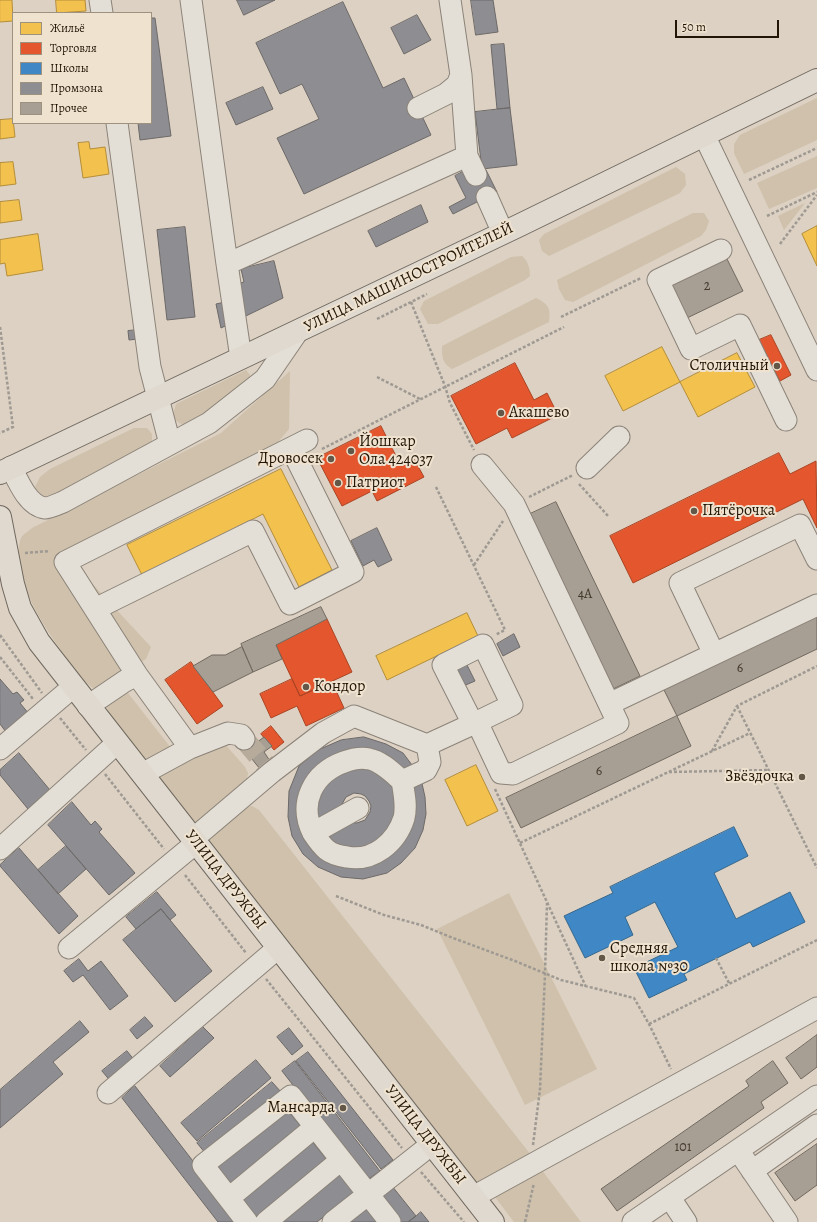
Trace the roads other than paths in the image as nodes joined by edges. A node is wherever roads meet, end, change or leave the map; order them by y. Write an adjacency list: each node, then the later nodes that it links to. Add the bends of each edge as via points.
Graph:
1 (100, 0): 4 (street)
2 (191, 0): 15 (street)
3 (450, 0): 5 (street)
4 (102, 12)
5 (461, 75): 7 (street, via 456,85 446,94); 10 (street)
6 (817, 80): 9 (main road, УЛИЦА МАШИНОСТРОИТЕЛЕЙ)
7 (418, 108)
8 (117, 124): 19 (street, via 150,367)
9 (704, 135): 13 (main road, УЛИЦА МАШИНОСТРОИТЕЛЕЙ); 18 (street)
10 (467, 156): 11 (street); 15 (street)
11 (476, 175)
12 (487, 197): 13 (street)
13 (503, 233): 16 (main road, УЛИЦА МАШИНОСТРОИТЕЛЕЙ)
14 (721, 250): 20 (street, via 658,280 691,349 740,325)
15 (227, 264): 17 (street)
16 (298, 331): 17 (main road, УЛИЦА МАШИНОСТРОИТЕЛЕЙ); 22 (street, via 265,379 209,423)
17 (241, 358): 19 (main road, УЛИЦА МАШИНОСТРОИТЕЛЕЙ)
18 (817, 370)
19 (158, 398): 22 (street); 24 (main road, УЛИЦА МАШИНОСТРОИТЕЛЕЙ)
20 (786, 420)
21 (619, 437): 25 (street)
22 (170, 444): 24 (street, via 63,502 46,508 35,505)
23 (482, 465): 35 (street, via 514,504)
24 (6, 470)
25 (582, 475)
26 (334, 508): 28 (street)
27 (0, 517): 34 (main road, УЛИЦА ДРУЖБЫ, via 6,555 20,608 39,642)
28 (347, 532)
29 (817, 558): 32 (street, via 800,525 680,583)
30 (817, 605): 32 (street)
31 (95, 609): 31 (street, via 65,562 307,445 353,572 290,604 253,531); 33 (street)
32 (714, 654): 35 (street)
33 (137, 675): 36 (street); 40 (street)
34 (74, 687): 36 (main road, УЛИЦА ДРУЖБЫ); 41 (street)
35 (609, 704): 39 (street, via 618,723 513,774 501,773 475,723)
36 (88, 706): 38 (main road, УЛИЦА ДРУЖБЫ)
37 (244, 739): 40 (street, via 241,735 228,733)
38 (117, 743): 42 (main road, УЛИЦА ДРУЖБЫ); 47 (street)
39 (427, 745): 43 (street, via 430,762 426,770); 46 (street, via 354,716 322,733 269,769)
40 (190, 748): 42 (street)
41 (0, 749)
42 (142, 774): 46 (main road, УЛИЦА ДРУЖБЫ)
43 (402, 781): 45 (street, via 385,766 369,759 352,759 334,766 320,776 311,790 307,806 308,823); 45 (street, via 404,816 398,833 379,852 365,857 340,856 328,851)
44 (358, 808): 45 (street)
45 (313, 833)
46 (194, 841): 48 (street, via 174,861); 49 (main road, УЛИЦА ДРУЖБЫ)
47 (0, 849)
48 (69, 948)
49 (278, 948): 51 (street); 55 (main road, УЛИЦА ДРУЖБЫ)
50 (817, 1008): 60 (street, via 679,1084 536,1153)
51 (108, 1093)
52 (817, 1096): 56 (street)
53 (817, 1125): 58 (street)
54 (315, 1127): 57 (street); 61 (street); 61 (street, via 291,1096 203,1165)
55 (432, 1144): 59 (street); 60 (main road, УЛИЦА ДРУЖБЫ)
56 (738, 1150): 58 (street); 62 (street)
57 (341, 1160): 59 (street); 65 (street)
58 (752, 1171): 70 (street)
59 (368, 1195): 66 (street); 67 (street)
60 (473, 1197): 63 (main road, УЛИЦА ДРУЖБЫ)
61 (228, 1198): 64 (street)
62 (670, 1198): 68 (street); 69 (street)
63 (487, 1220)
64 (247, 1222)
65 (266, 1222)
66 (333, 1222)
67 (390, 1222)
68 (633, 1222)
69 (686, 1222)
70 (788, 1222)

